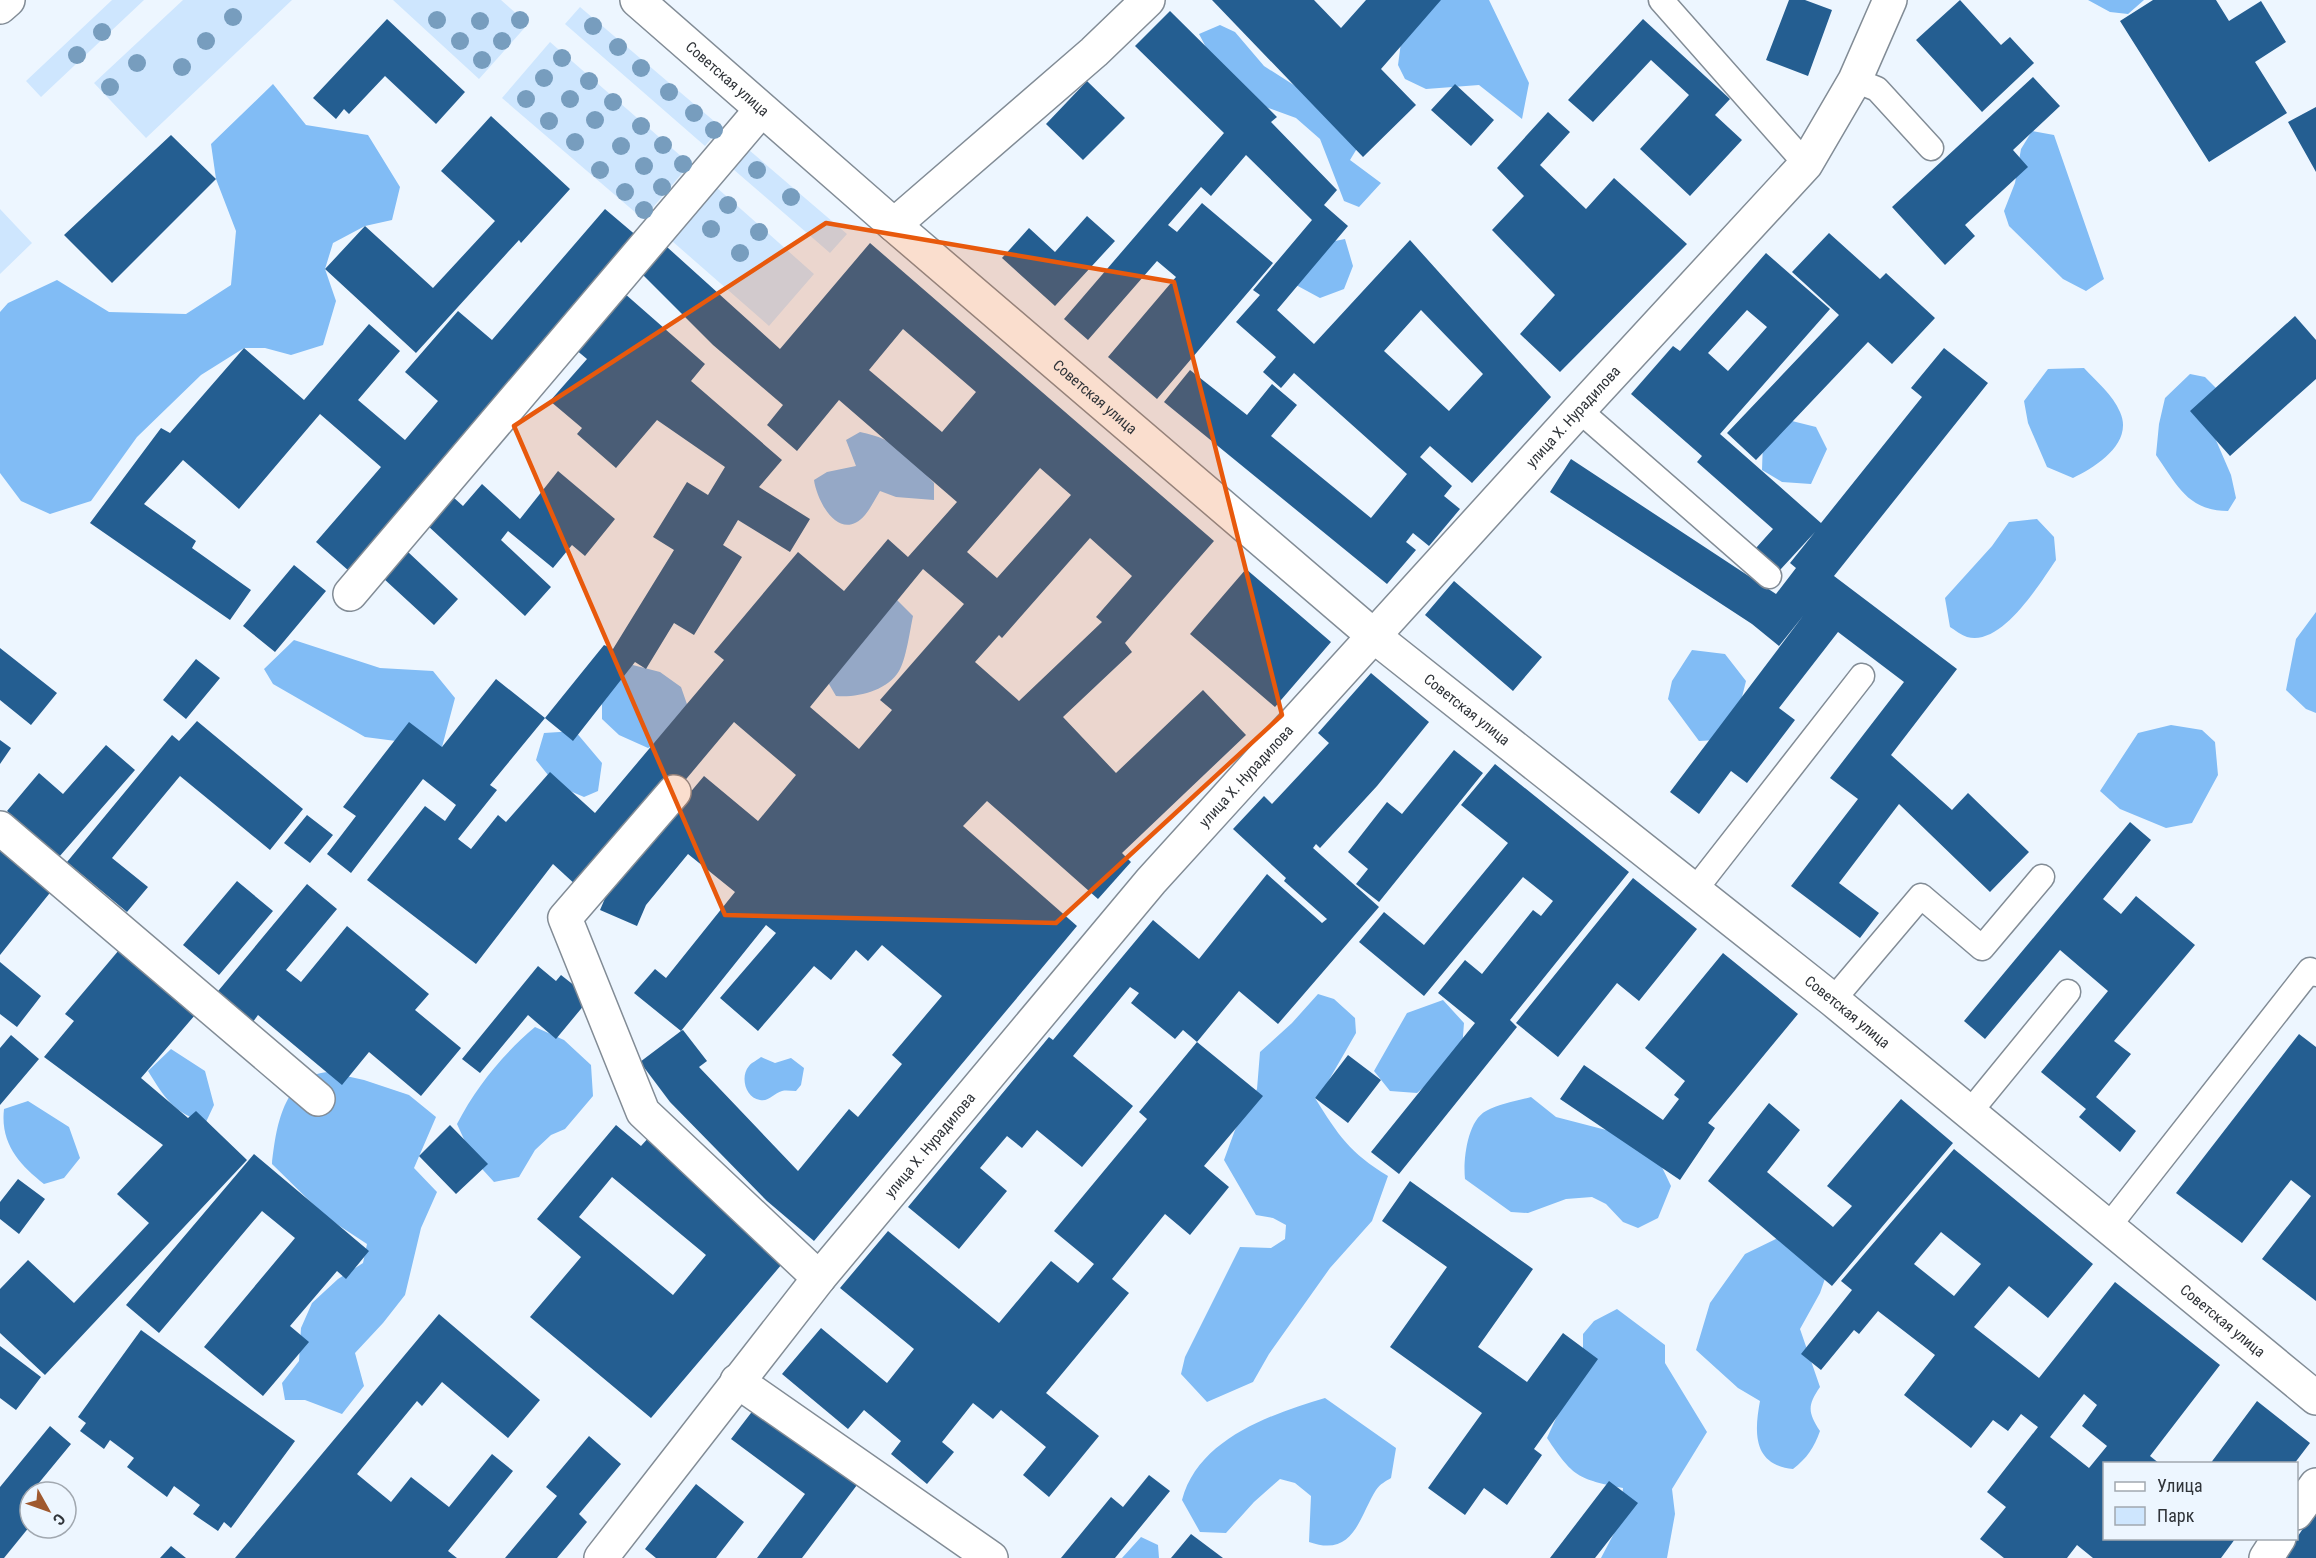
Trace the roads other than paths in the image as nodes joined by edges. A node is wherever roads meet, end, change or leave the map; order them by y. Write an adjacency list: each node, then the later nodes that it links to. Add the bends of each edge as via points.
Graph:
1 (8, 0): 6 (street)
2 (637, 0): 8 (street, Советская улица)
3 (1148, 0): 11 (street, via 1094,52)
4 (1661, 0): 10 (lane)
5 (1890, 0): 7 (street, улица Х. Нурадилова)
6 (0, 7)
7 (1855, 80): 9 (lane, via 1876,89); 10 (street, улица Х. Нурадилова)
8 (761, 110): 11 (street, Советская улица); 14 (street)
9 (1931, 148)
10 (1806, 164): 12 (street, улица Х. Нурадилова)
11 (894, 225): 15 (street, Советская улица)
12 (1579, 410): 13 (lane); 15 (street, улица Х. Нурадилова)
13 (1768, 576)
14 (350, 594)
15 (1375, 637): 20 (street, Советская улица); 27 (street, улица Х. Нурадилова, via 1151,881)
16 (1862, 676): 20 (lane)
17 (674, 792): 27 (street, via 565,918 643,1112)
18 (0, 828): 24 (street)
19 (2042, 877): 23 (lane, via 1982,948 1921,896)
20 (1694, 891): 23 (street, Советская улица)
21 (2316, 974): 26 (lane, via 2310,970)
22 (2068, 992): 25 (lane)
23 (1833, 1000): 25 (street, Советская улица)
24 (318, 1099)
25 (1969, 1113): 26 (street, Советская улица)
26 (2108, 1227): 29 (street, Советская улица)
27 (819, 1278): 28 (street, улица Х. Нурадилова)
28 (737, 1381): 33 (street, улица Х. Нурадилова); 34 (street)
29 (2316, 1398)
30 (2316, 1485): 31 (street)
31 (2298, 1510)
32 (2278, 1540): 35 (street)
33 (601, 1558)
34 (991, 1558)
35 (2266, 1558)

